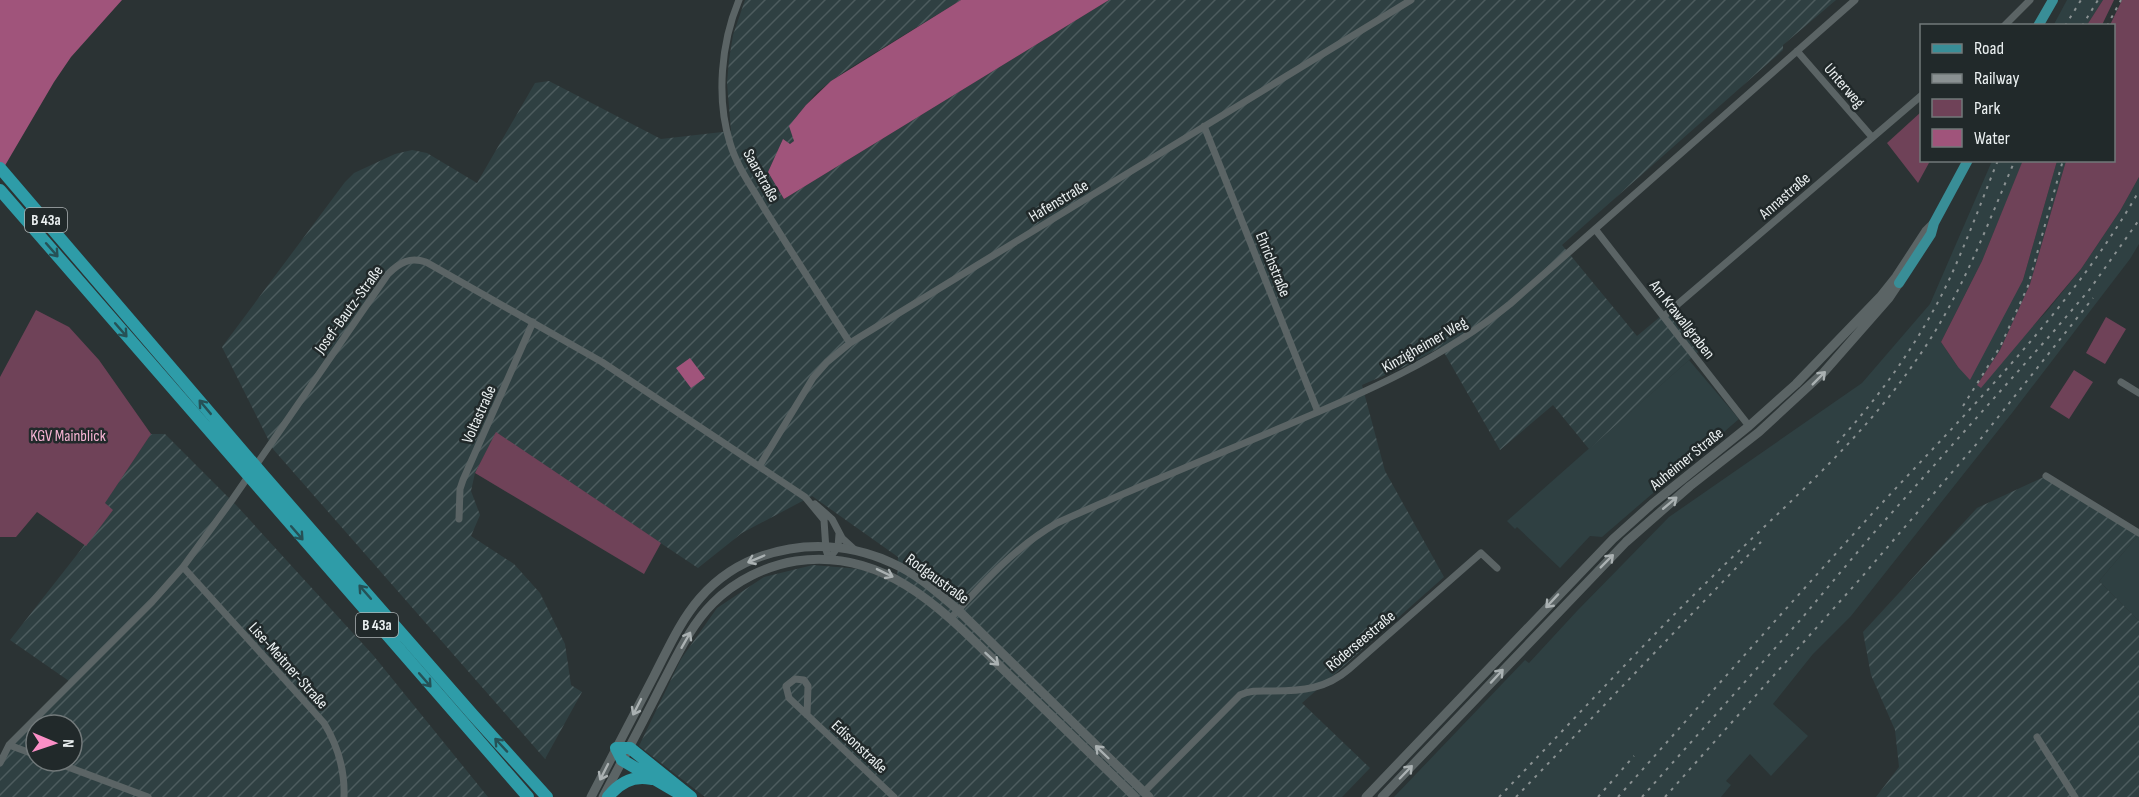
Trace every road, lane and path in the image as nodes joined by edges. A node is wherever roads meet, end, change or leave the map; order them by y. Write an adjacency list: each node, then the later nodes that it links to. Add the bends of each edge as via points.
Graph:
1 (739, 0): 20 (street, Saarstraße, via 728,35 723,72 729,141 745,177)
2 (1410, 0): 10 (street, Hafenstraße)
3 (1855, 0): 8 (street, Kinzigheimer Weg)
4 (2030, 0): 6 (street)
5 (2053, 0): 7 (main road)
6 (2006, 24)
7 (2039, 24)
8 (1797, 51): 11 (street, Unterweg); 16 (street, Kinzigheimer Weg)
9 (1920, 97): 11 (street, Annastraße)
10 (1204, 126): 20 (street, Hafenstraße); 23 (street, Ehrichstraße)
11 (1872, 137): 18 (street, Annastraße)
12 (1967, 162): 15 (main road)
13 (0, 168): 55 (highway, B 43a, one-way to 13, via 243,452)
14 (0, 190): 51 (highway, B 43a, one-way to 51)
15 (1934, 223): 17 (main road); 24 (main road, Auheimer Straße, via 1868,311)
16 (1595, 229): 18 (street, Am Krawallgraben); 23 (street, Kinzigheimer Weg, via 1472,333 1396,376)
17 (1899, 283): 41 (main road, Auheimer Straße, one-way to 17, via 1626,542 1759,432 1824,372)
18 (1664, 316): 24 (street, Am Krawallgraben)
19 (533, 322): 25 (street, Josef-Bautz-Straße); 28 (street, Voltastraße, via 463,480); 35 (street, Josef-Bautz-Straße, via 426,262 410,259 395,267)
20 (850, 343): 25 (street, Hafenstraße, via 813,378)
21 (2121, 382): 22 (street)
22 (2139, 393)
23 (1318, 412): 37 (street, Kinzigheimer Weg, via 1058,523 1013,553)
24 (1749, 426): 39 (main road, Auheimer Straße, one-way to 39, via 1613,539)
25 (760, 465): 27 (street, Josef-Bautz-Straße)
26 (2046, 476): 29 (street)
27 (807, 499): 30 (street, via 832,519); 31 (street, Josef-Bautz-Straße, via 824,520)
28 (459, 519)
29 (2139, 533)
30 (839, 534): 32 (street); 33 (street)
31 (826, 546): 32 (main road, Rodgaustraße); 34 (street, Josef-Bautz-Straße); 44 (main road, Rodgaustraße, one-way to 44, via 784,549 752,560 706,591 685,618)
32 (838, 547): 33 (main road, Rodgaustraße); 34 (street)
33 (854, 549): 37 (main road, Rodgaustraße, via 906,570)
34 (829, 559): 38 (main road, Rodgaustraße, one-way to 38, via 864,565 889,575); 45 (main road, Rodgaustraße, one-way to 34, via 687,638 712,604 756,573 789,562)
35 (183, 567): 43 (street, Josef-Bautz-Straße); 54 (street, Lise-Meitner-Straße, via 324,723 341,760)
36 (1497, 568): 52 (street, Röderseestraße, via 1481,553 1330,683 1300,691 1253,691 1240,695)
37 (958, 610): 38 (street, Kinzigheimer Weg); 52 (main road, Rodgaustraße, one-way to 37)
38 (950, 619): 61 (main road, Rodgaustraße, one-way to 61)
39 (1449, 710): 41 (street); 62 (main road, Auheimer Straße)
40 (807, 715): 40 (street, Edisonstraße, via 808,686 804,680 795,679 787,684 787,694); 60 (street, Edisonstraße)
41 (1457, 719): 63 (main road, Auheimer Straße, one-way to 41)
42 (2037, 737): 64 (street)
43 (9, 745): 46 (street); 48 (street, Josef-Bautz-Straße)
44 (616, 748): 45 (highway); 47 (highway); 56 (main road, Rodgaustraße, one-way to 56)
45 (630, 748): 47 (main road, Rodgaustraße); 59 (highway)
46 (24, 751)
47 (622, 760): 50 (highway); 57 (main road, Rodgaustraße)
48 (0, 763)
49 (84, 773): 53 (street)
50 (656, 780): 57 (highway, via 628,780); 58 (highway)
51 (525, 793)
52 (1147, 795)
53 (147, 797)
54 (344, 797)
55 (547, 797)
56 (591, 797)
57 (606, 797)
58 (685, 797)
59 (691, 797)
60 (894, 797)
61 (1135, 797)
62 (1366, 797)
63 (1382, 797)
64 (2075, 797)

